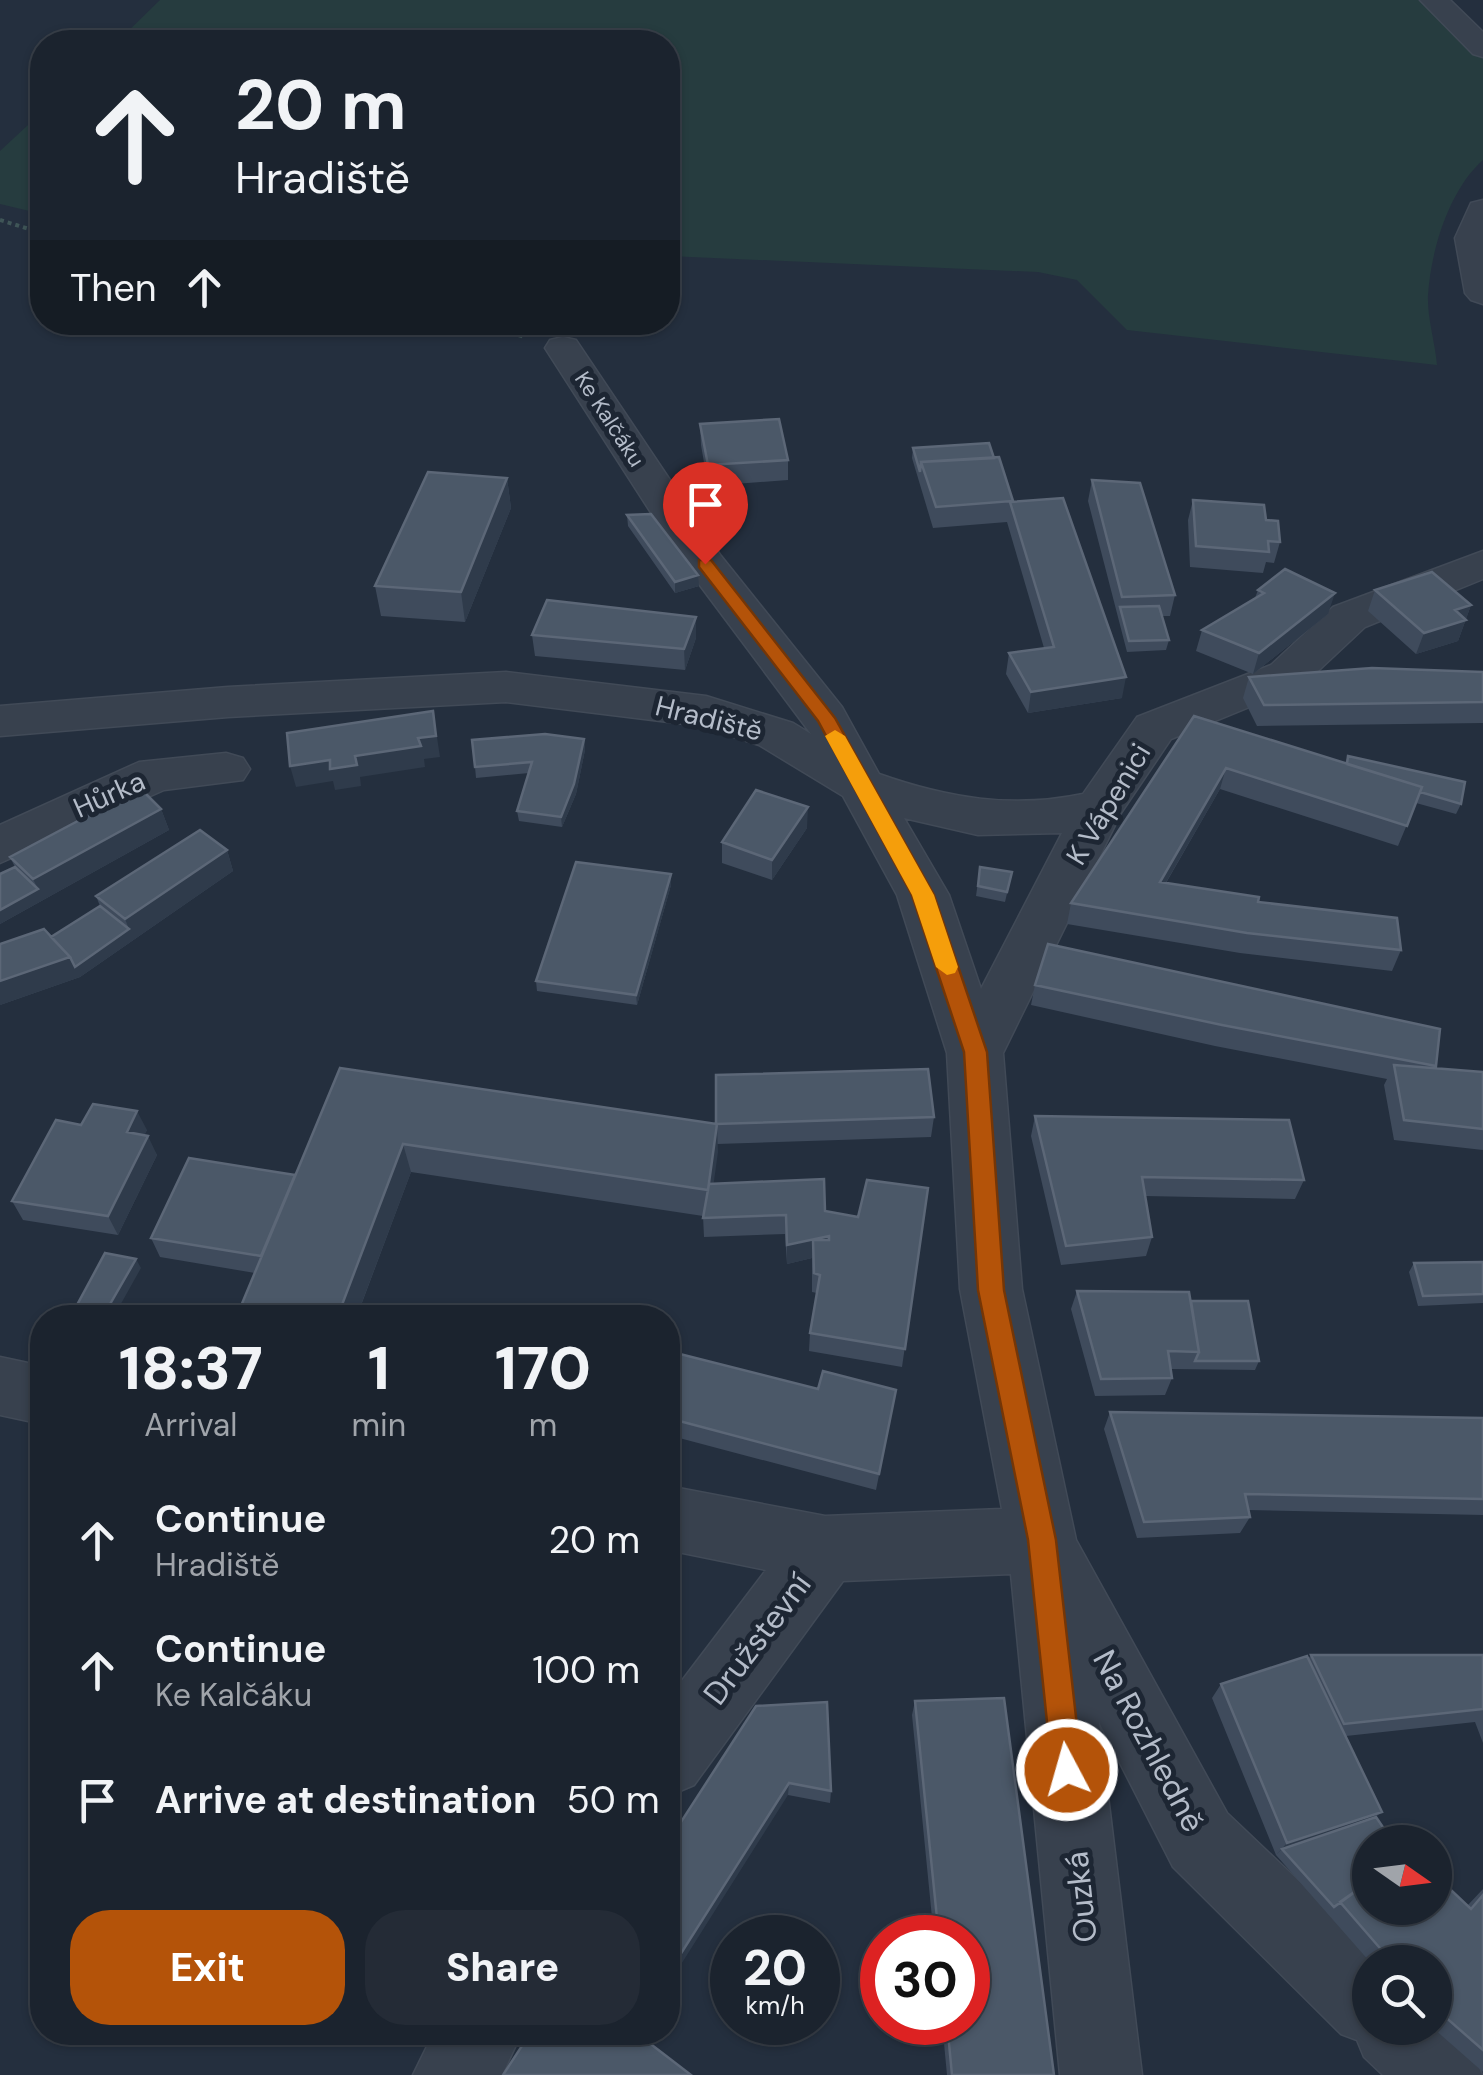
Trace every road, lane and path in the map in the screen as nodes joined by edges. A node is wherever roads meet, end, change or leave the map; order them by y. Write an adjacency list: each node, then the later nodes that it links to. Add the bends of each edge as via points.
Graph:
1 (1434, 0): 2 (street)
2 (1483, 48)
3 (1483, 210): 6 (street, via 1472,238)
4 (0, 220): 5 (path)
5 (30, 229)
6 (1483, 293)
7 (563, 348): 11 (street, Ke Kalčáku, via 705,564 826,718)
8 (1483, 564): 12 (street, K Vápenici, via 1349,617 1287,675 1154,728)
9 (0, 722): 11 (street, Hradiště, via 506,687 706,711 776,734)
10 (226, 770): 13 (street, Hůrka, via 156,774)
11 (861, 785): 12 (street, via 930,812 1000,820 1060,818); 14 (street, Hradiště, via 923,895)
12 (1099, 808): 14 (street, K Vápenici)
13 (0, 846)
14 (975, 1052): 18 (street, Hradiště, via 991,1290)
15 (0, 1386): 16 (street)
16 (30, 1392)
17 (680, 1520): 19 (street)
18 (1042, 1540): 19 (street, Družstevní); 21 (street, Na Rozhledně, via 1200,1840); 25 (street, Ouzká)
19 (824, 1548): 20 (street, Družstevní)
20 (680, 1743)
21 (1352, 1988)
22 (474, 2045): 24 (street)
23 (1410, 2045): 26 (street)
24 (454, 2075)
25 (1101, 2075)
26 (1441, 2075)

